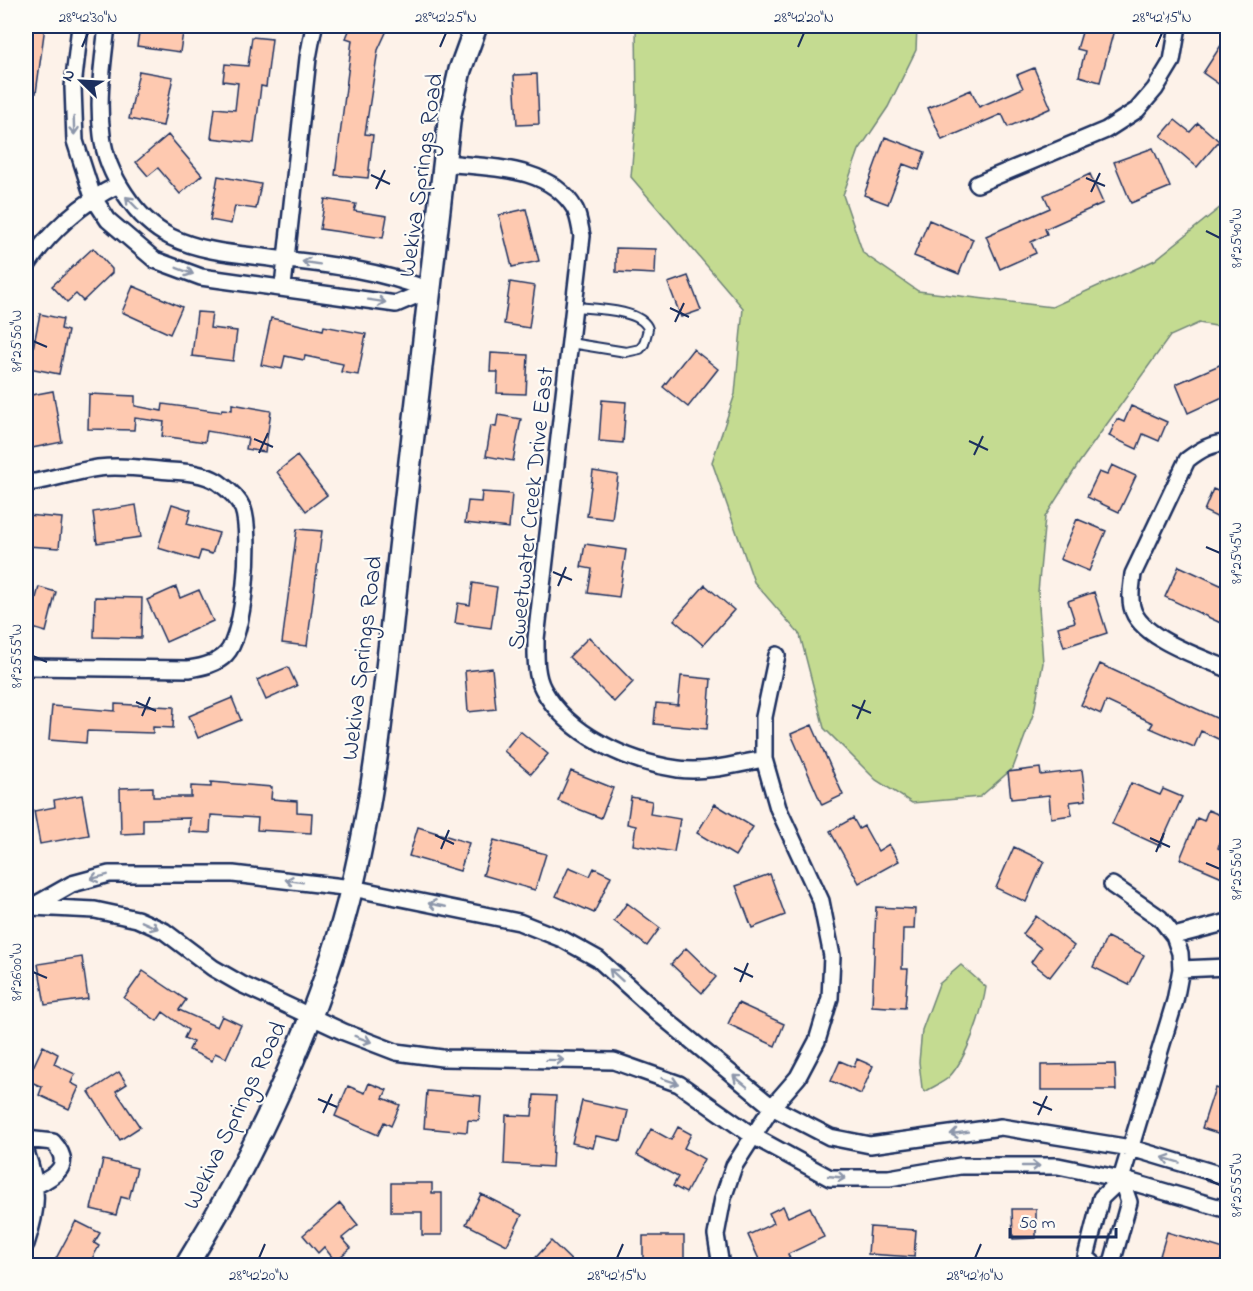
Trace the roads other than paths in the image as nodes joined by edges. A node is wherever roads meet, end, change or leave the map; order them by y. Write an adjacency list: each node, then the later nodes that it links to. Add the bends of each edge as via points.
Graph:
1 (80, 26): 9 (street, one-way to 9, via 73,87 75,141)
2 (107, 26): 8 (street, via 100,88 102,136)
3 (314, 26): 10 (street)
4 (476, 26): 6 (main road, Wekiva Springs Road, via 450,114)
5 (1178, 26): 7 (street, via 1172,61 1137,110 1106,130)
6 (445, 164): 13 (main road, Wekiva Springs Road); 14 (street, Sweetwater Creek Drive East, via 518,172 542,179 562,193 576,210 582,236)
7 (978, 184)
8 (118, 185): 9 (street); 10 (street, one-way to 8, via 207,251 169,236 129,202)
9 (93, 197): 11 (street, via 57,229); 12 (street, one-way to 12, via 108,220 155,260 201,277)
10 (286, 260): 12 (street); 13 (street, one-way to 10, via 393,276)
11 (26, 267)
12 (283, 286): 13 (street, one-way to 13, via 396,304)
13 (429, 290): 23 (main road, Wekiva Springs Road, via 386,670)
14 (574, 307): 15 (street, Sweetwater Creek Drive East); 15 (lane, via 628,314 642,320 648,329 644,344 632,351)
15 (570, 343): 21 (street, Sweetwater Creek Drive East, via 536,639 536,666 542,689 573,724 597,741 638,760 679,769 717,768)
16 (1227, 443): 20 (street, via 1200,450 1187,460 1133,574 1130,594 1132,609 1141,624 1160,638)
17 (26, 482): 19 (street, via 98,468 196,473 216,480 231,492 242,507 247,526 242,621 226,655 189,669)
18 (777, 655): 21 (street, via 764,717)
19 (26, 667)
20 (1227, 669)
21 (764, 759): 30 (street, via 778,808 821,901 832,956 830,998 817,1041 798,1077)
22 (1112, 885): 26 (street, via 1160,918)
23 (352, 888): 24 (street, one-way to 24, via 233,874 109,874 72,884); 29 (main road, Wekiva Springs Road); 30 (street, one-way to 23, via 598,959 562,939 519,921)
24 (27, 904): 29 (street, one-way to 29, via 95,910 137,919 164,932 241,984)
25 (1227, 922): 26 (street)
26 (1174, 936): 28 (street)
27 (1227, 967): 28 (street)
28 (1181, 969): 33 (street)
29 (309, 1015): 31 (street, one-way to 31, via 396,1052 442,1058 614,1061 680,1084); 40 (main road, Wekiva Springs Road, via 258,1135)
30 (772, 1107): 31 (street); 33 (street, one-way to 30, via 1001,1127 870,1145 830,1137)
31 (753, 1136): 36 (street, one-way to 36, via 830,1178 890,1178 960,1166 1058,1166); 41 (street, via 734,1166 723,1198 716,1235)
32 (26, 1139): 37 (street, via 54,1142 63,1156 62,1166 53,1177)
33 (1131, 1148): 35 (street, one-way to 33); 36 (street)
34 (26, 1152): 37 (street)
35 (1227, 1177)
36 (1122, 1179): 38 (street); 42 (street, via 1101,1198 1086,1257); 43 (street, via 1129,1202 1112,1263)
37 (35, 1186): 39 (street, via 36,1215)
38 (1227, 1210)
39 (26, 1244)
40 (186, 1266)
41 (721, 1266)
42 (1096, 1266)
43 (1106, 1266)

